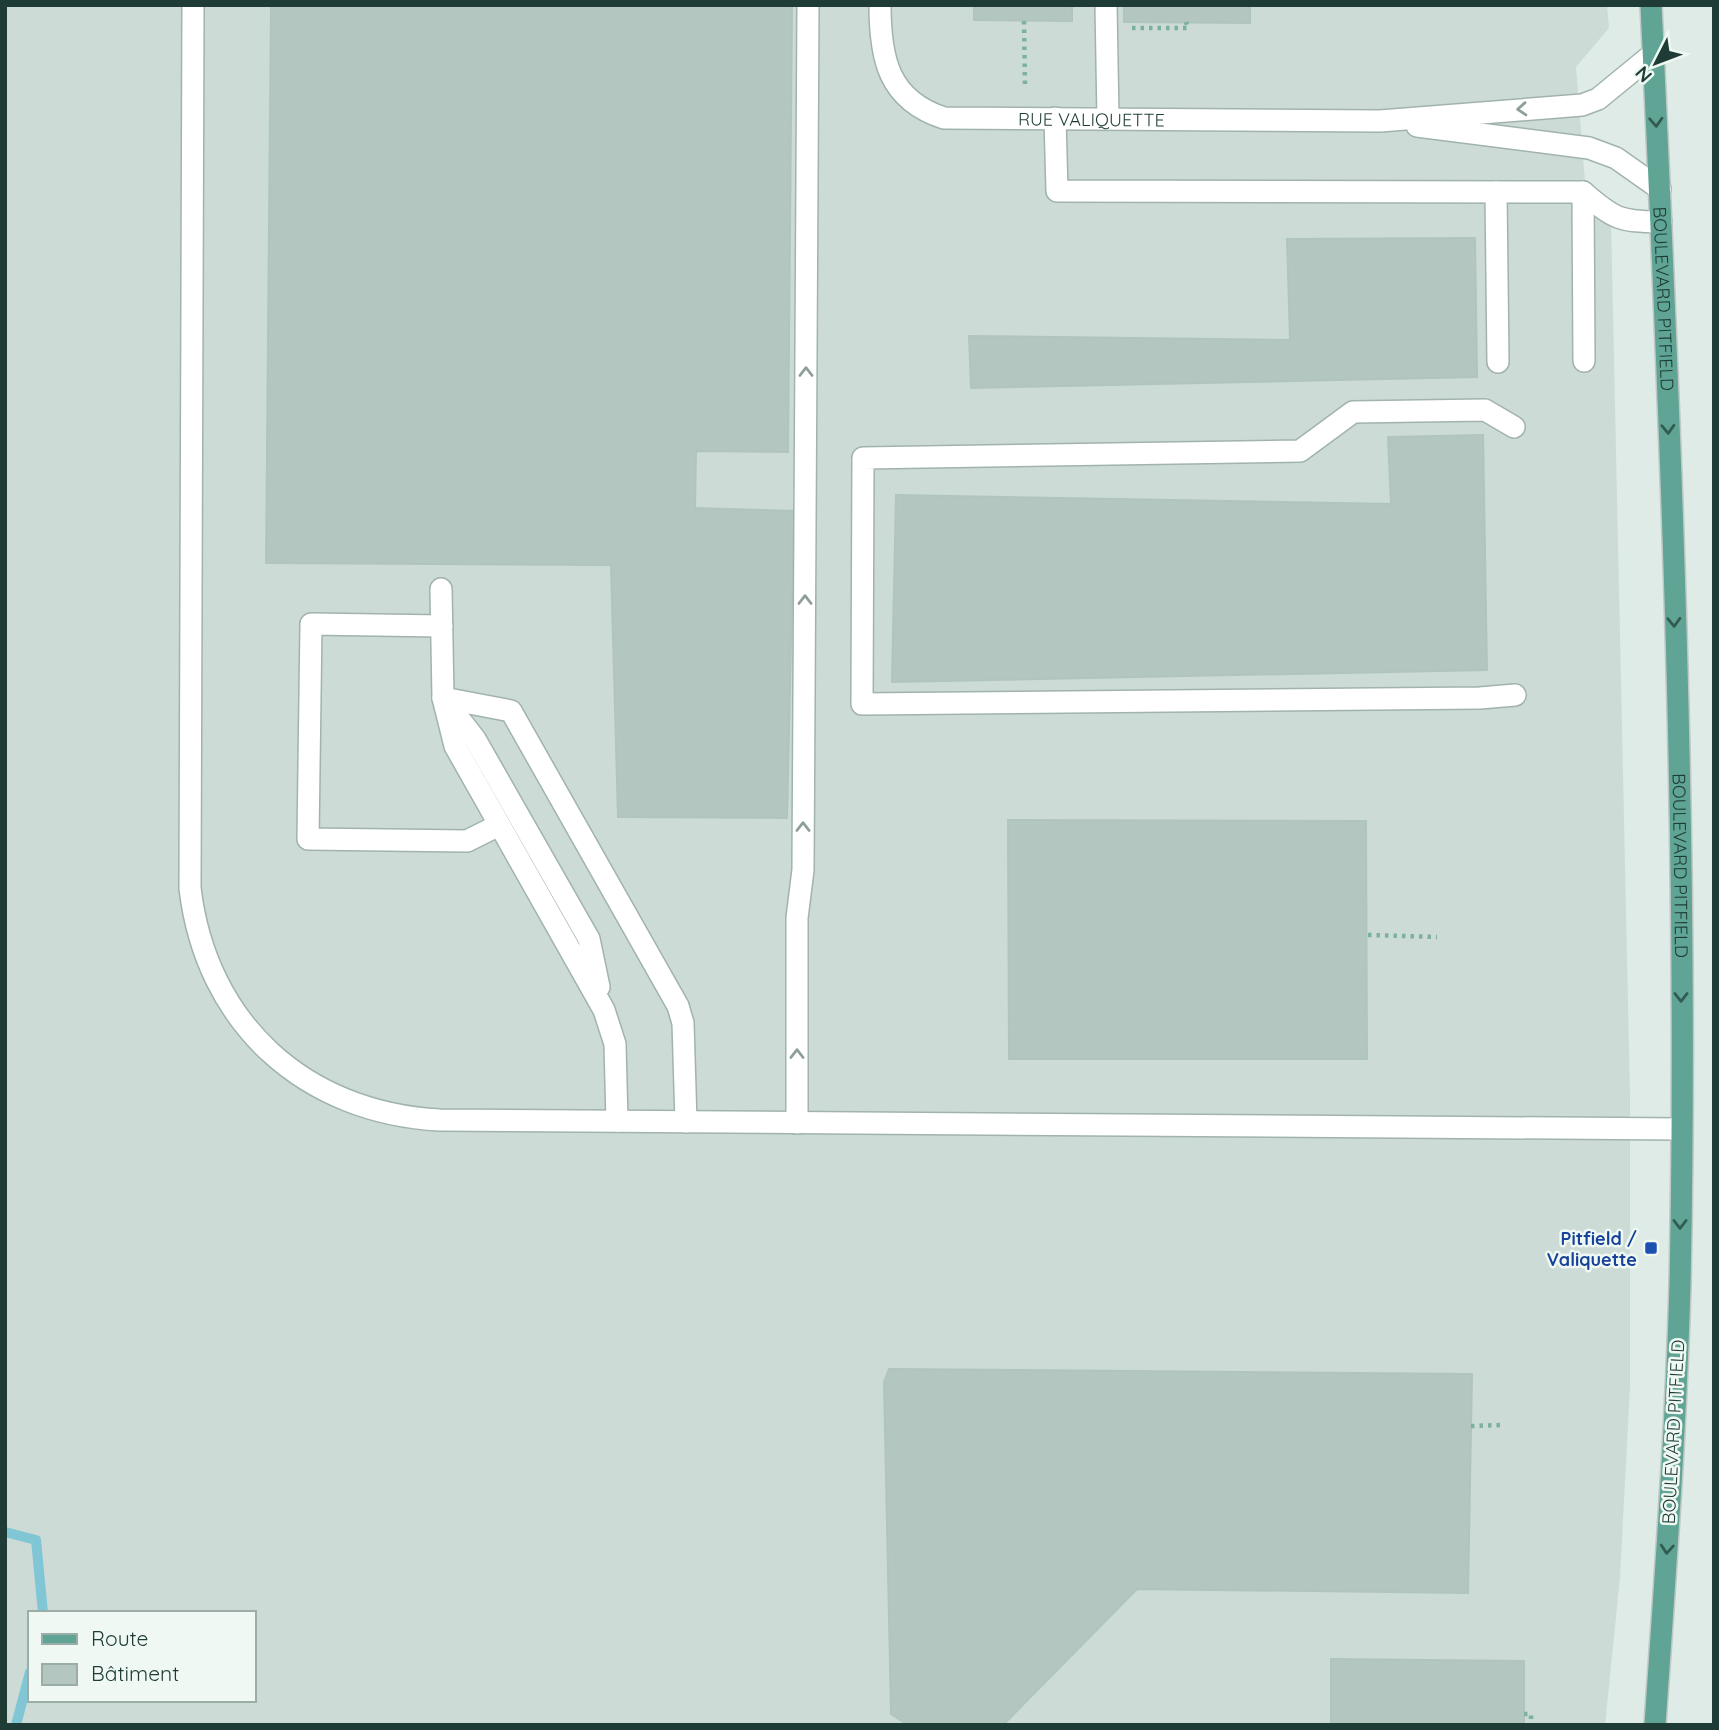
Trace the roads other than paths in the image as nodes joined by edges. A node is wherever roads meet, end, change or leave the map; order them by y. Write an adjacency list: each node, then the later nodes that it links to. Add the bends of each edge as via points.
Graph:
1 (193, 5): 25 (street, via 189,866 193,910 204,953 234,1011 262,1045 314,1085 354,1104 418,1119)
2 (808, 5): 27 (street, one-way to 2)
3 (880, 5): 8 (street, RUE VALIQUETTE, via 881,43 893,81 907,99 926,112 944,118)
4 (1106, 5): 9 (street)
5 (1651, 5): 6 (main road, BOULEVARD PITFIELD)
6 (1653, 54): 7 (street, RUE VALIQUETTE, one-way to 7, via 1590,103); 12 (main road, BOULEVARD PITFIELD, one-way to 12)
7 (1490, 112): 10 (street, RUE VALIQUETTE); 11 (street)
8 (1055, 118): 9 (street, RUE VALIQUETTE); 13 (street, via 1057,191)
9 (1108, 118): 10 (street, RUE VALIQUETTE)
10 (1380, 121): 11 (street, RUE VALIQUETTE)
11 (1490, 136): 12 (street, RUE VALIQUETTE, via 1589,148 1616,158)
12 (1660, 189): 15 (main road, BOULEVARD PITFIELD)
13 (1496, 192): 14 (street); 17 (street)
14 (1583, 192): 15 (street, via 1610,216); 16 (street)
15 (1661, 222): 28 (main road, BOULEVARD PITFIELD, one-way to 28, via 1677,719)
16 (1584, 361)
17 (1498, 362)
18 (1514, 427): 21 (street, via 1485,410 1353,412 1300,451 863,458 862,704)
19 (441, 589): 20 (street)
20 (442, 626): 22 (street); 23 (street, via 311,624 308,839 467,841)
21 (1515, 695)
22 (443, 698): 23 (street, via 455,746); 24 (street, via 475,739 589,939); 26 (street, via 512,711 678,1006)
23 (499, 825): 24 (street)
24 (604, 1010): 25 (street, via 615,1044)
25 (617, 1121): 26 (street)
26 (686, 1122): 27 (street)
27 (797, 1123): 28 (street)
28 (1680, 1129): 29 (main road, BOULEVARD PITFIELD, one-way to 29, via 1680,1285)
29 (1655, 1725)

